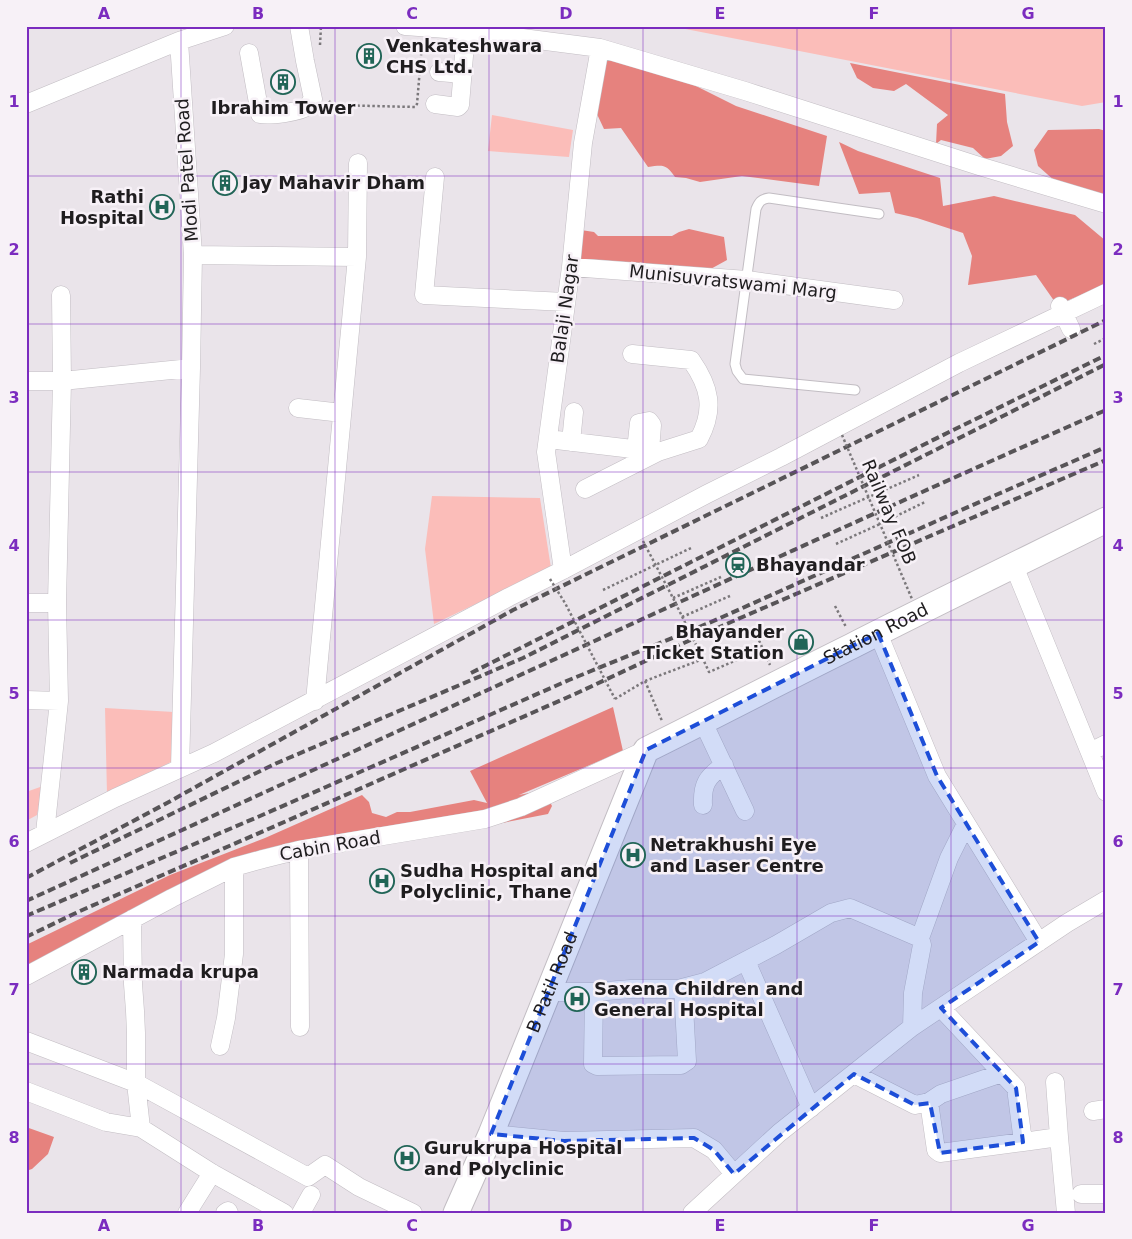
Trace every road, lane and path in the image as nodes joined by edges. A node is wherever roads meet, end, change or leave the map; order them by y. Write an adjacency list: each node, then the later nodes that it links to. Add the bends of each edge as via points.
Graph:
1 (225, 26): 6 (street)
2 (299, 26): 9 (street, via 313,99 308,106 266,116 260,114)
3 (321, 26): 7 (path)
4 (409, 27): 5 (street); 12 (path, via 422,43 415,107 333,105)
5 (466, 31): 8 (street); 11 (street)
6 (179, 41): 13 (street); 19 (street, Modi Patel Road)
7 (320, 45)
8 (600, 48): 17 (street); 21 (street, Balaji Nagar, via 583,143)
9 (249, 53)
10 (439, 72): 11 (street)
11 (463, 74): 14 (street, via 460,105)
12 (327, 94)
13 (26, 104)
14 (435, 104)
15 (358, 163): 20 (street)
16 (435, 177): 26 (street, via 424,295)
17 (1106, 204)
18 (879, 214): 22 (lane, via 763,199 756,209)
19 (193, 255): 20 (street, Modi Patel Road); 32 (street)
20 (357, 257): 38 (street)
21 (571, 267): 22 (street, Munisuvratswami Marg); 26 (street, Balaji Nagar)
22 (747, 280): 25 (street, Munisuvratswami Marg); 35 (lane, via 735,364 743,379)
23 (1106, 292): 27 (street)
24 (61, 295): 34 (street)
25 (894, 300)
26 (566, 302): 40 (street, Balaji Nagar)
27 (1062, 310): 28 (street); 55 (street, via 786,458 707,494)
28 (1071, 329)
29 (1106, 338): 30 (path)
30 (1094, 344)
31 (632, 354): 42 (street, via 691,360 707,390 709,410 699,440)
32 (191, 368): 34 (street); 83 (street)
33 (26, 381): 34 (street)
34 (62, 381): 62 (street)
35 (855, 390)
36 (298, 408): 38 (street)
37 (574, 412): 41 (street)
38 (342, 413): 76 (street)
39 (842, 435): 45 (path, Railway FOB, bridge)
40 (548, 439): 41 (street); 55 (street, Balaji Nagar, via 546,452)
41 (571, 442): 42 (street)
42 (648, 451): 44 (street)
43 (919, 474): 45 (path)
44 (585, 489)
45 (869, 498): 47 (path); 49 (path, Railway FOB, bridge)
46 (925, 502): 49 (path)
47 (821, 518)
48 (1106, 520): 54 (main road, Station Road)
49 (880, 524): 51 (path); 60 (path, Railway FOB, bridge)
50 (644, 541): 53 (path, bridge)
51 (836, 544)
52 (692, 548): 53 (path)
53 (656, 564): 57 (path); 59 (path, bridge)
54 (1014, 566): 65 (main road, Station Road); 81 (street)
55 (556, 575): 72 (path, bridge, via 565,603 614,699); 76 (street)
56 (721, 577): 59 (path)
57 (603, 590)
58 (730, 596): 64 (path)
59 (673, 598): 64 (path, bridge)
60 (912, 599)
61 (26, 603): 62 (street)
62 (58, 603): 75 (street)
63 (835, 606): 67 (path)
64 (682, 617): 71 (path, bridge)
65 (878, 633): 67 (main road, Station Road); 87 (street, via 936,776)
66 (757, 636): 68 (path)
67 (854, 644): 73 (main road, Station Road)
68 (762, 649): 70 (path); 71 (path, via 709,672)
69 (776, 653): 70 (path)
70 (766, 657): 73 (path)
71 (703, 659): 72 (path)
72 (646, 681): 78 (path)
73 (778, 683): 77 (main road, Station Road)
74 (26, 700): 75 (street)
75 (59, 701): 88 (street)
76 (315, 701): 83 (street, via 214,754)
77 (703, 722): 78 (main road, Station Road); 82 (street)
78 (668, 739): 80 (main road, Station Road)
79 (1106, 744): 81 (street)
80 (646, 750): 90 (street, Cabin Road, via 521,807 485,819); 99 (main road, B Patil Road)
81 (1090, 752): 84 (street)
82 (724, 765): 85 (street, via 707,779); 86 (street)
83 (180, 768): 88 (street)
84 (1106, 792)
85 (702, 805)
86 (745, 811)
87 (966, 824): 94 (street, via 949,858); 95 (street)
88 (45, 833): 89 (street)
89 (26, 843)
90 (300, 850): 91 (street, Cabin Road); 102 (street)
91 (234, 867): 93 (street, Cabin Road); 105 (street, via 234,954)
92 (1106, 900): 95 (street)
93 (132, 919): 97 (street, Cabin Road); 109 (street)
94 (920, 938): 96 (street, via 850,908 831,913); 103 (street, via 922,945 913,993)
95 (1039, 942): 101 (street)
96 (746, 961): 98 (street, via 705,982); 112 (street)
97 (26, 976)
98 (683, 988): 100 (street); 100 (street, via 687,1061 681,1065 592,1064)
99 (548, 992): 100 (street); 114 (main road, B Patil Road)
100 (594, 992)
101 (941, 1008): 103 (street); 106 (street)
102 (300, 1027)
103 (912, 1027): 107 (street)
104 (26, 1041): 109 (street)
105 (220, 1046)
106 (1002, 1073): 111 (street, via 941,1094); 116 (street, via 1016,1088)
107 (854, 1074): 111 (street, via 915,1105); 112 (street)
108 (1055, 1082): 115 (street)
109 (136, 1083): 113 (street); 127 (street, via 308,1177 325,1165 359,1187)
110 (26, 1091): 113 (street, via 106,1122)
111 (929, 1102): 116 (street, via 936,1150 940,1153)
112 (811, 1108): 118 (street)
113 (141, 1128): 117 (street)
114 (491, 1134): 118 (street, via 564,1141 694,1138 714,1150); 128 (main road, B Patil Road)
115 (1058, 1137): 116 (street); 130 (street)
116 (1023, 1142)
117 (212, 1173): 122 (street); 125 (street)
118 (734, 1174): 129 (street)
119 (1081, 1194): 120 (street)
120 (1106, 1194)
121 (311, 1195): 126 (street)
122 (187, 1213)
123 (225, 1213): 124 (street)
124 (229, 1213)
125 (284, 1213)
126 (301, 1213)
127 (414, 1213)
128 (456, 1213)
129 (692, 1213)
130 (1066, 1213)

